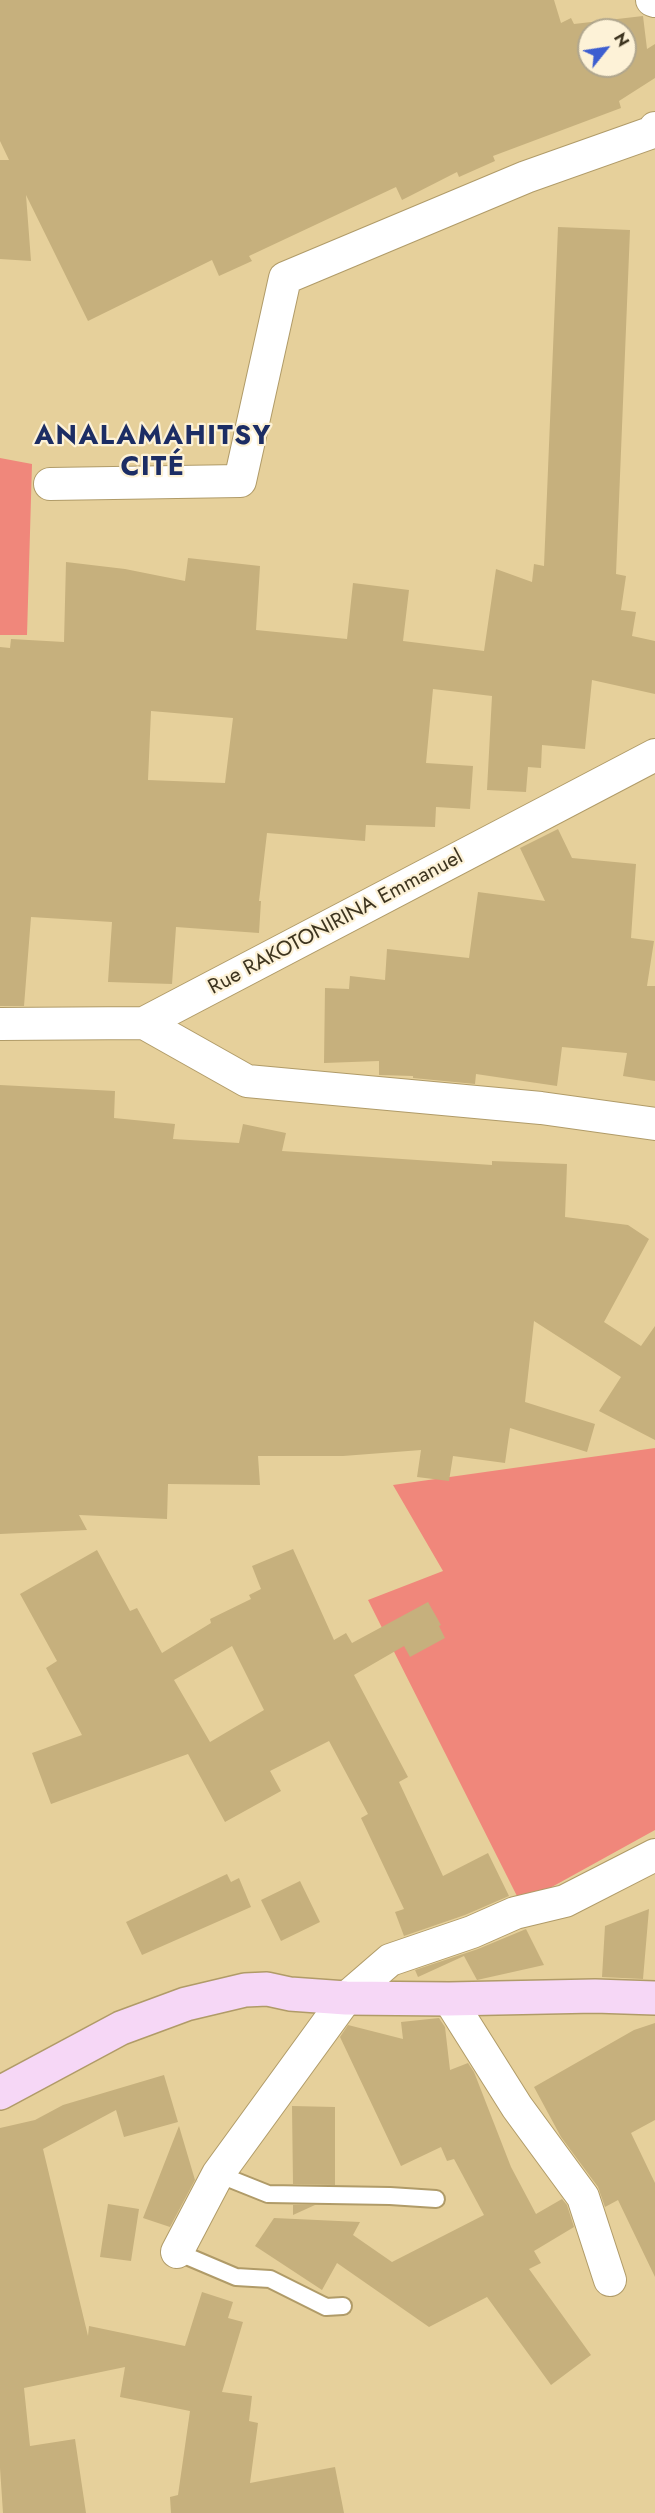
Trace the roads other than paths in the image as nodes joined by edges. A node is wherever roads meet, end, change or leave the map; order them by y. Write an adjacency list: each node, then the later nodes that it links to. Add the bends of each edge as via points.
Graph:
1 (655, 128): 2 (street, via 653,132 526,177 285,278 240,481)
2 (50, 484)
3 (655, 755): 4 (street, Rue RAKOTONIRINA Emmanuel)
4 (144, 1023): 5 (street, Rue RAKOTONIRINA Emmanuel); 6 (street, via 247,1081 541,1108)
5 (0, 1024)
6 (655, 1124)
7 (655, 1855): 8 (street, via 566,1901 515,1913 390,1960)
8 (346, 1998): 10 (main road); 11 (main road, via 267,1989 186,2004 121,2028); 12 (street)
9 (655, 1998): 10 (main road)
10 (449, 1999): 15 (street, via 517,2107 583,2197)
11 (0, 2093)
12 (218, 2175): 13 (lane, via 268,2194); 14 (street)
13 (436, 2199)
14 (177, 2252): 16 (lane, via 236,2277 270,2279 326,2307)
15 (610, 2280)
16 (343, 2306)

